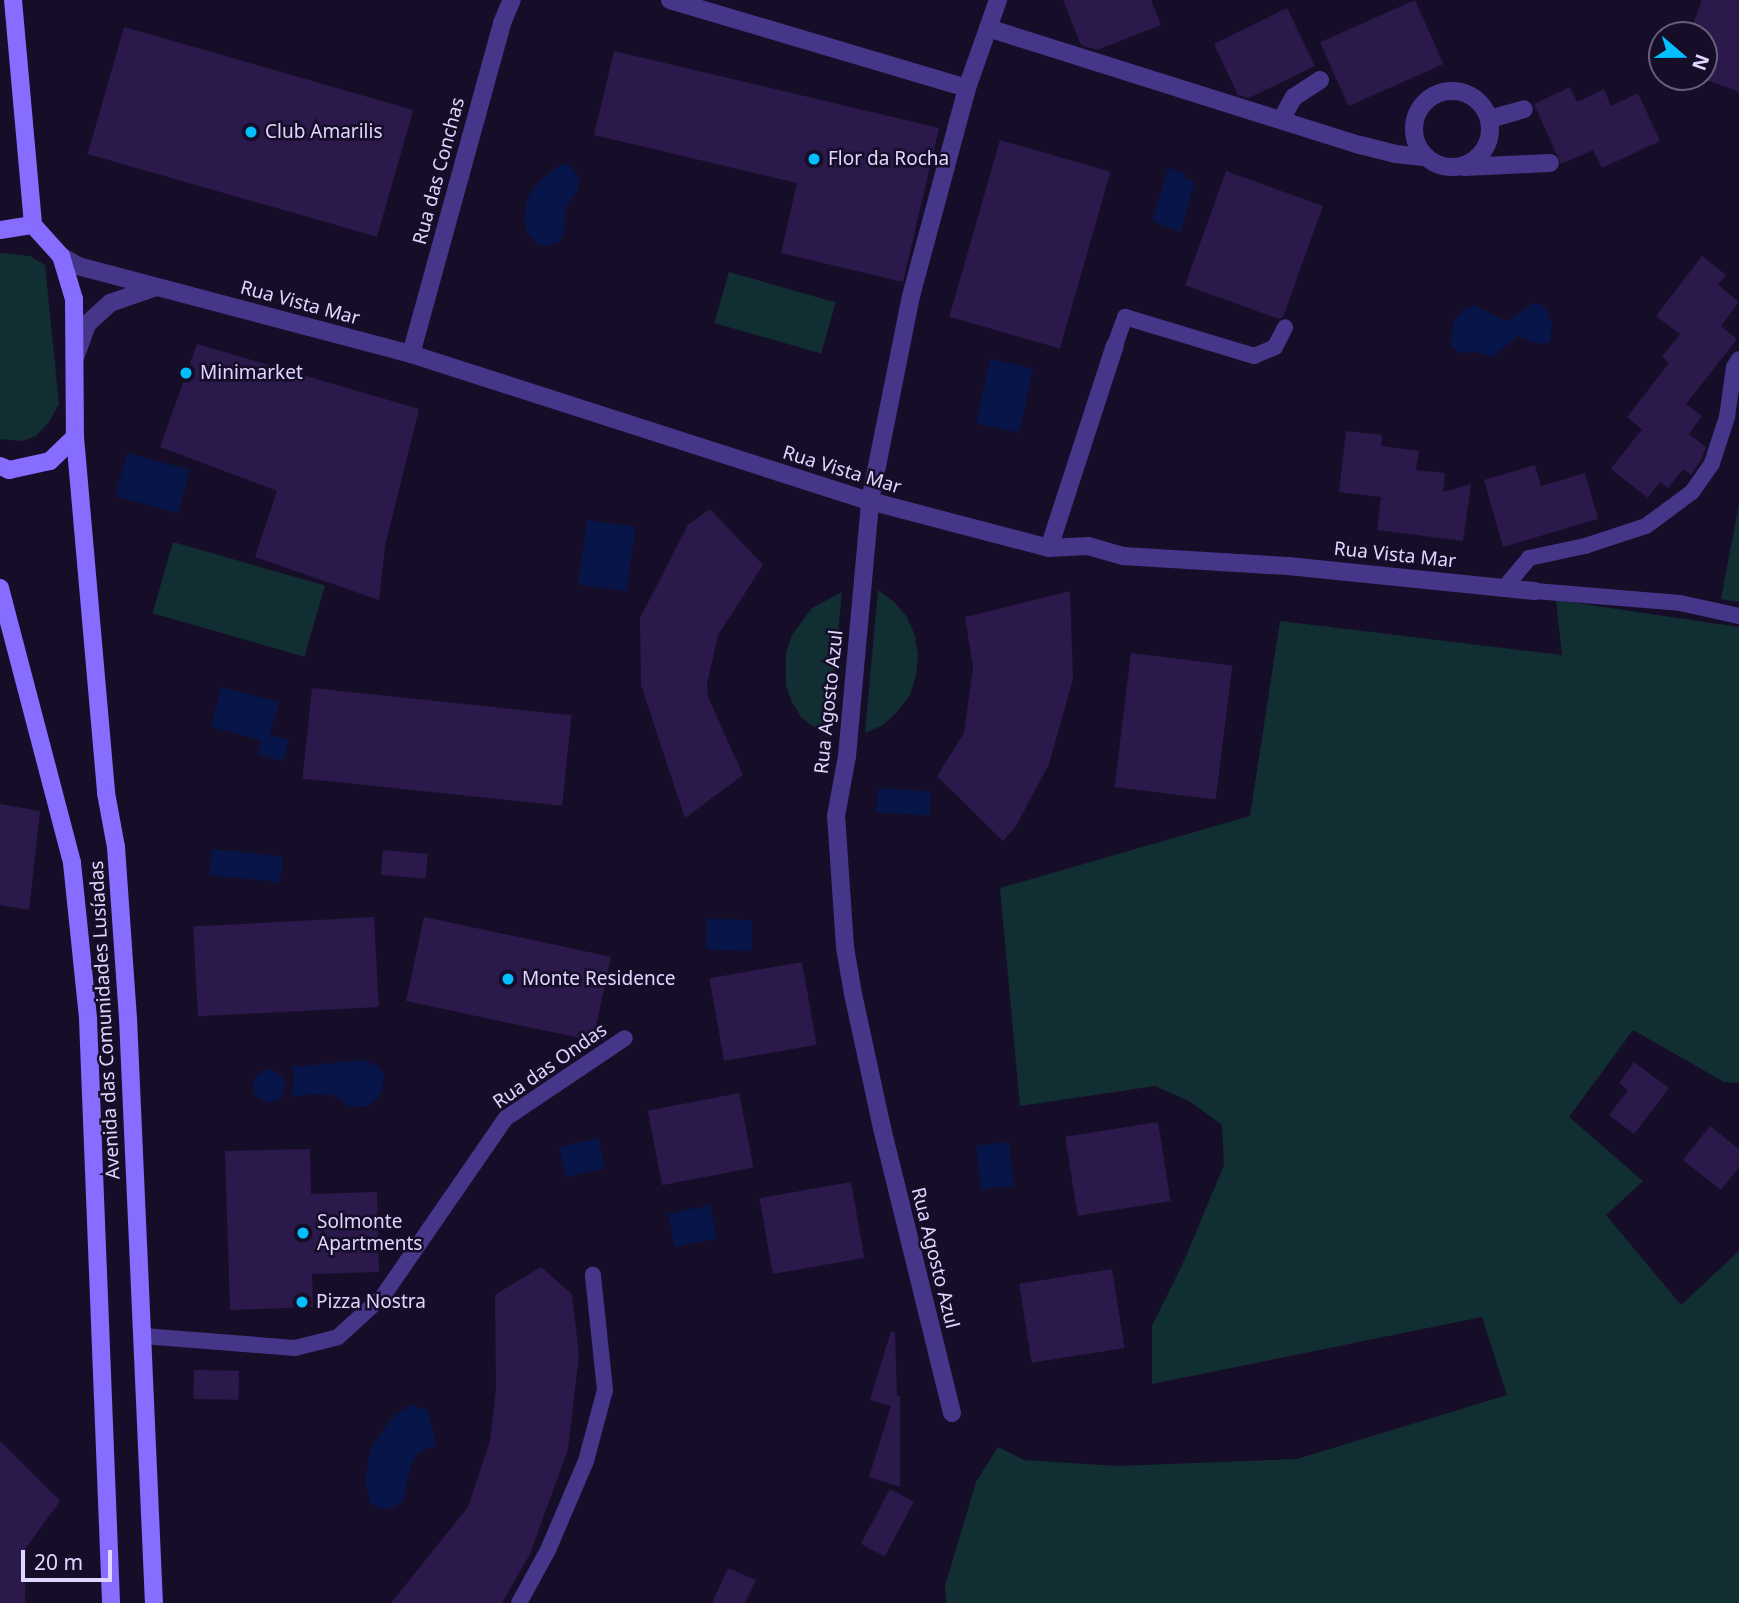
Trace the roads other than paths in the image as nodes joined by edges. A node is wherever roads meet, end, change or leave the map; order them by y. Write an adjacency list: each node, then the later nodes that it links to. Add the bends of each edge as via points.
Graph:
1 (13, 0): 14 (main road)
2 (512, 0): 20 (street, Rua das Conchas)
3 (670, 0): 7 (street)
4 (998, 0): 5 (street, Rua Agosto Azul)
5 (988, 28): 7 (street, Rua Agosto Azul); 10 (street)
6 (1321, 80): 10 (street, via 1294,97)
7 (967, 88): 25 (street, Rua Agosto Azul, via 911,296)
8 (1524, 109): 9 (street)
9 (1490, 119): 11 (street, via 1477,99 1466,93 1443,91 1432,96 1416,115 1414,128); 13 (street, via 1488,144 1480,155)
10 (1281, 120): 11 (street, via 1395,154)
11 (1426, 157): 13 (street)
12 (1550, 163): 13 (street)
13 (1457, 167)
14 (33, 225): 15 (main road); 16 (main road, Avenida das Comunidades Lusíadas)
15 (0, 230)
16 (61, 256): 17 (street, Rua Vista Mar, via 78,266); 21 (main road, Avenida das Comunidades Lusíadas, via 74,299)
17 (156, 287): 20 (street, Rua Vista Mar); 21 (street, via 110,303 87,324)
18 (1285, 327): 19 (lane, via 1275,347 1254,356 1125,317)
19 (1115, 345): 26 (street)
20 (411, 354): 25 (street, Rua Vista Mar)
21 (76, 355): 23 (main road, Avenida das Comunidades Lusíadas)
22 (1739, 359): 27 (lane, via 1712,463 1692,492 1646,526 1529,558)
23 (75, 437): 24 (main road, via 50,461 9,470); 33 (main road, Avenida das Comunidades Lusíadas, via 106,793 116,847)
24 (0, 466)
25 (870, 501): 26 (street, Rua Vista Mar); 34 (street, Rua Agosto Azul, via 847,756 836,816 845,947 882,1128)
26 (1049, 548): 27 (street, Rua Vista Mar, via 1088,546 1123,556)
27 (1506, 587): 29 (street, Rua Vista Mar)
28 (0, 588): 35 (main road, Avenida das Comunidades Lusíadas, via 72,863 88,1019)
29 (1535, 590): 30 (lane, via 1681,603)
30 (1739, 616)
31 (625, 1038): 33 (lane, Rua das Ondas, via 506,1118 383,1296 338,1336 295,1348)
32 (593, 1275): 37 (lane, via 605,1390 586,1461 548,1550)
33 (143, 1336): 36 (main road, Avenida das Comunidades Lusíadas)
34 (952, 1413)
35 (111, 1603)
36 (154, 1603)
37 (519, 1603)

